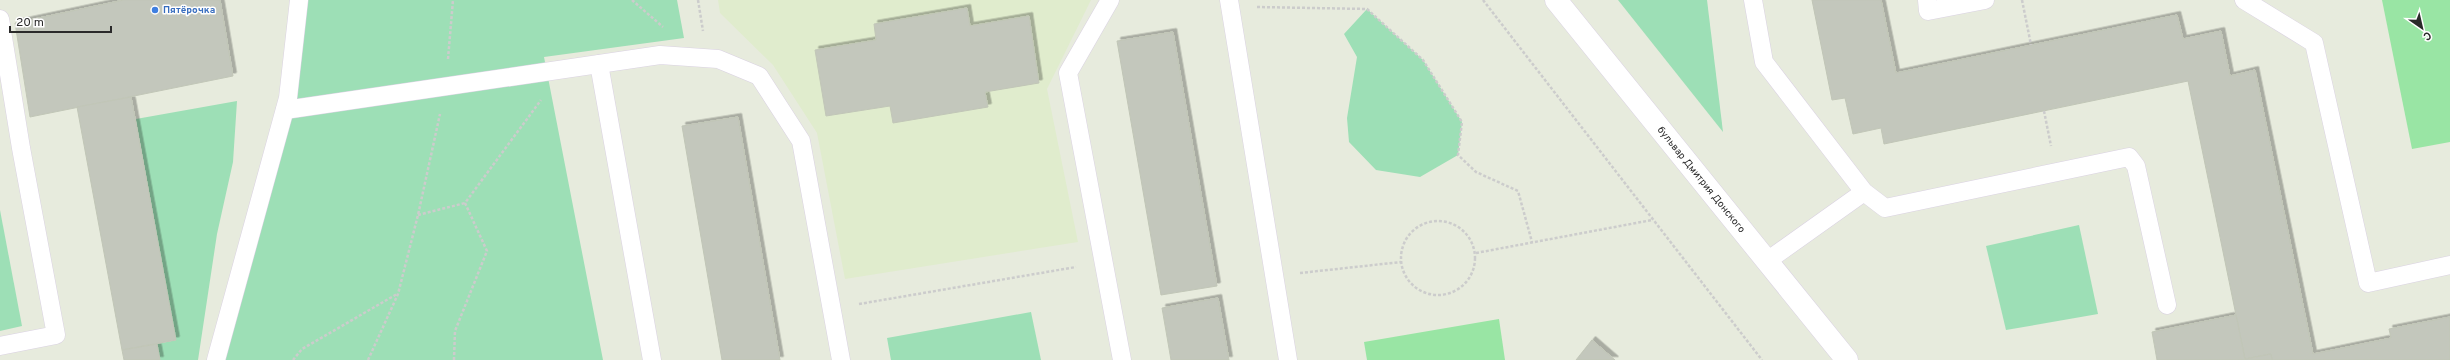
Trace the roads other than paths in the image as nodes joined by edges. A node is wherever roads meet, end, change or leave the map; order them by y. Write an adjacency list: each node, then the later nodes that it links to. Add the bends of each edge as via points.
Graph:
1 (299, 0): 11 (lane)
2 (1110, 0): 20 (lane, via 1068,73)
3 (1556, 0): 13 (street, бульвар Дмитрия Донского)
4 (1753, 0): 12 (lane, via 1764,62)
5 (1927, 0): 6 (lane, via 1928,11)
6 (1985, 0)
7 (2244, 0): 14 (lane, via 2314,44 2368,283)
8 (1229, 3): 21 (lane)
9 (0, 19): 16 (lane, via 56,335)
10 (599, 64): 11 (lane); 18 (lane); 19 (lane, via 660,55 707,58 718,59 760,76 801,141)
11 (285, 110): 17 (lane)
12 (1864, 192): 13 (lane); 15 (lane, via 1885,208 2129,157 2136,166)
13 (1767, 261): 22 (street, бульвар Дмитрия Донского)
14 (2450, 266)
15 (2167, 305)
16 (0, 346)
17 (216, 360)
18 (652, 360)
19 (841, 360)
20 (1122, 360)
21 (1288, 360)
22 (1847, 360)

